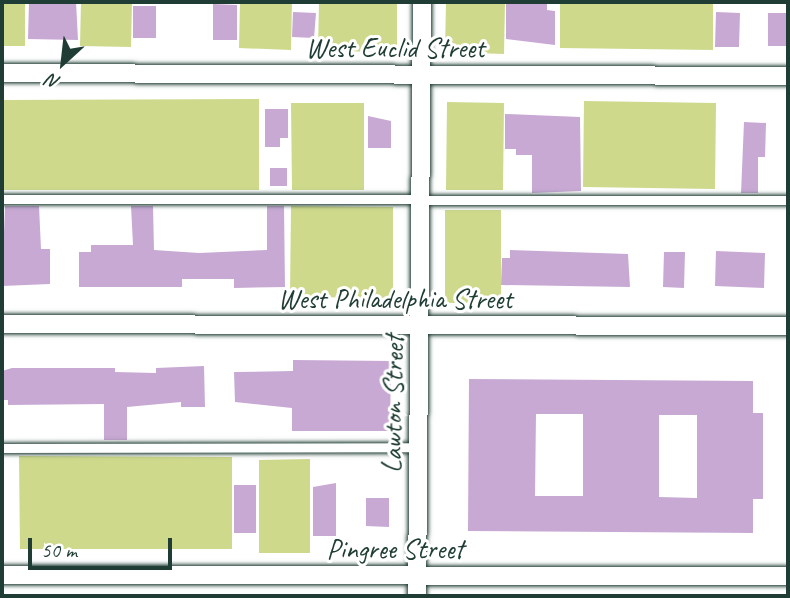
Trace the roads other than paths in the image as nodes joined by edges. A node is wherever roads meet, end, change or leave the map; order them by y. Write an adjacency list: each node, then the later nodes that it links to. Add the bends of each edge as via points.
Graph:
1 (422, 2): 3 (street, Lawton Street)
2 (2, 73): 3 (street, West Euclid Street)
3 (423, 75): 4 (street, West Euclid Street); 7 (street, Lawton Street)
4 (788, 76)
5 (2, 199): 7 (lane)
6 (788, 200): 7 (lane)
7 (421, 201): 9 (street, Lawton Street)
8 (2, 324): 9 (street, West Philadelphia Street)
9 (420, 325): 10 (street, West Philadelphia Street); 11 (street, Lawton Street)
10 (788, 326)
11 (419, 447): 12 (lane); 14 (street, Lawton Street)
12 (2, 448)
13 (2, 575): 14 (street, Pingree Street)
14 (417, 576): 15 (street, Pingree Street); 16 (street, Lawton Street)
15 (788, 576)
16 (417, 596)

